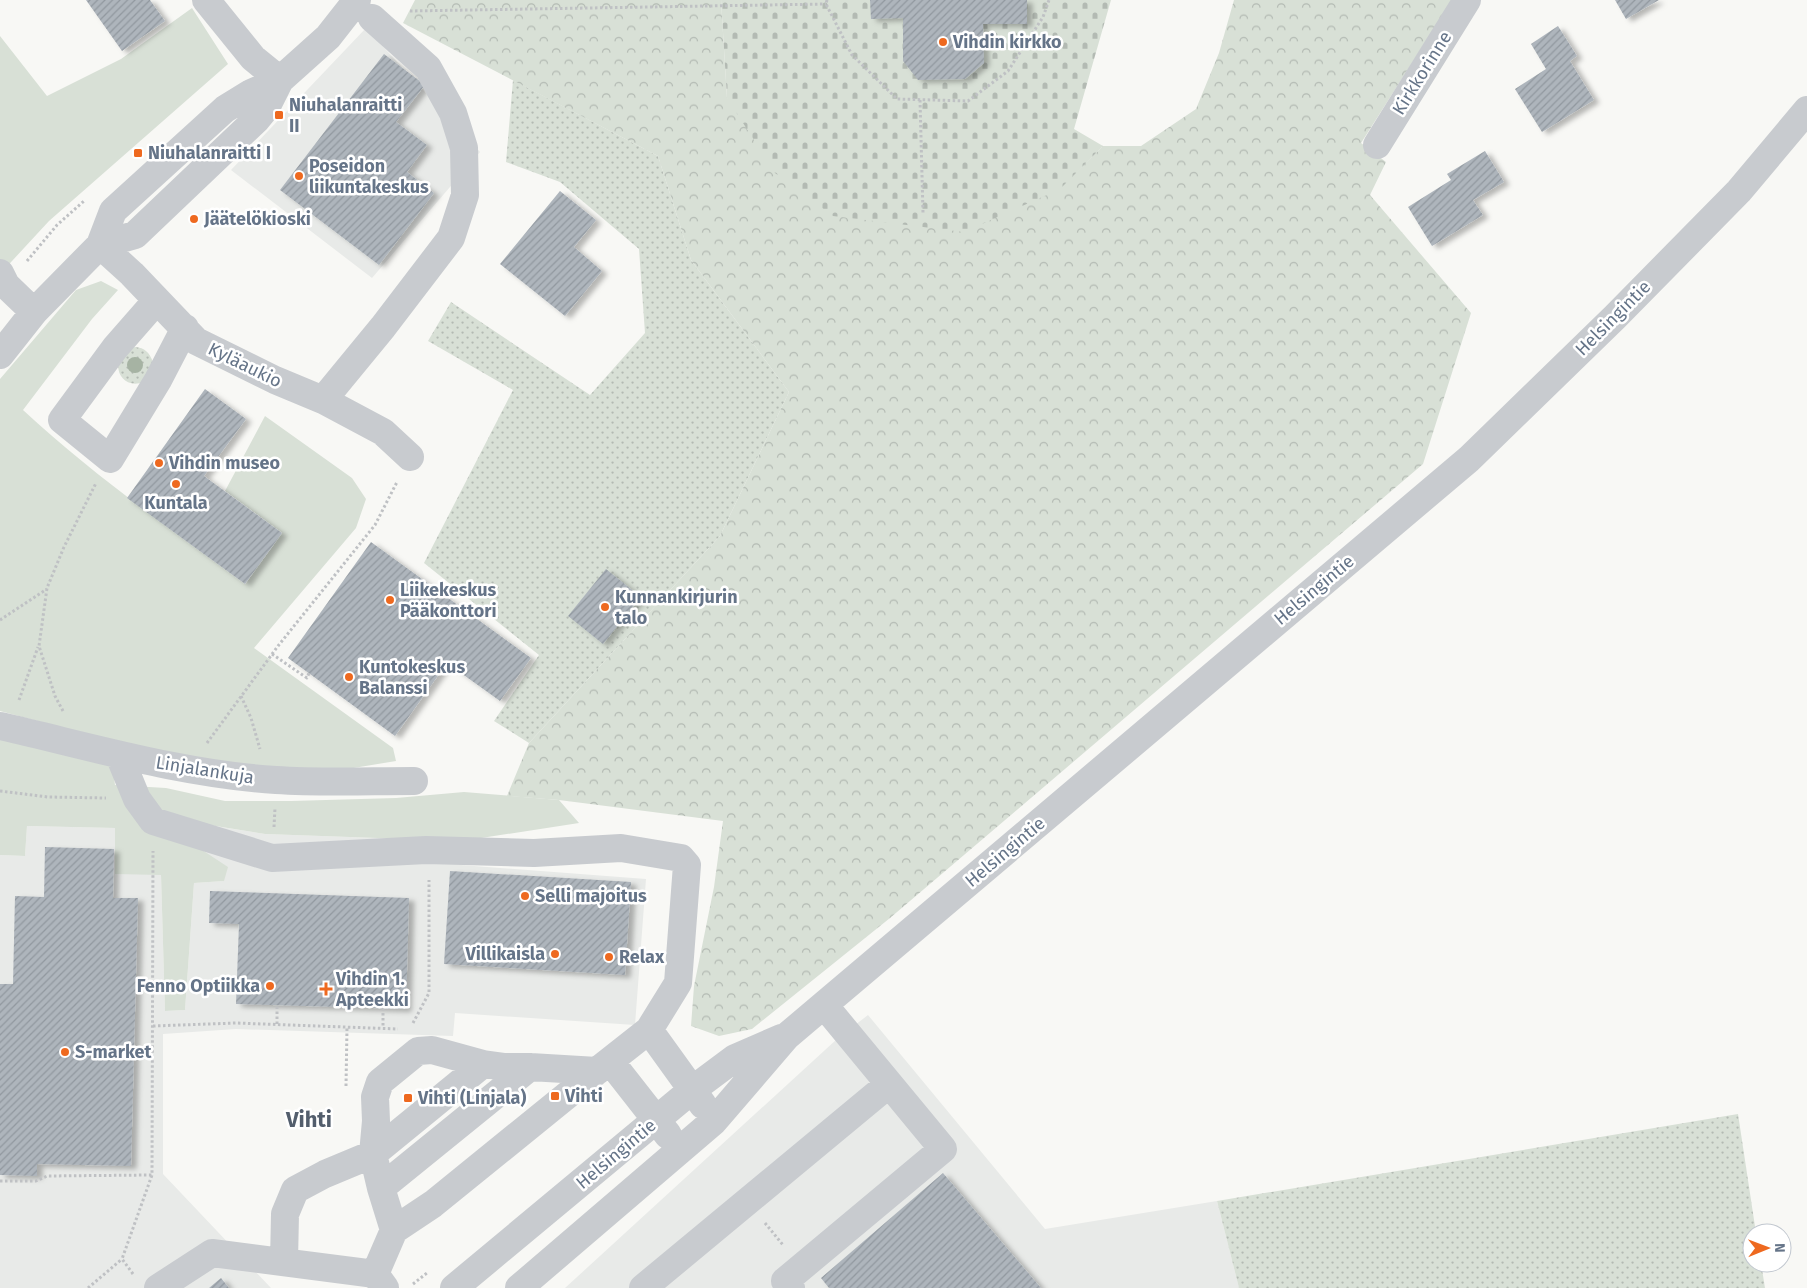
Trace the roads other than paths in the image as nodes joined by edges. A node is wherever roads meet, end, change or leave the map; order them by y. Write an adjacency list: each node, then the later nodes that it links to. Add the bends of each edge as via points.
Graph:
1 (1467, 0): 6 (street, Kirkkorinne)
2 (218, 5): 4 (street, via 253,58)
3 (364, 9): 4 (street); 13 (street, via 428,68 453,113 464,148 465,195 451,238)
4 (280, 80): 7 (street, via 257,119 142,228 135,234)
5 (1807, 110): 18 (street, Helsingintie, via 1739,191 1468,459)
6 (1377, 145)
7 (100, 245): 9 (street, Kyläaukio); 10 (street)
8 (0, 272): 10 (street, via 6,286)
9 (157, 300): 11 (street, Kyläaukio); 11 (street, via 115,348 62,420 110,459 158,380)
10 (34, 312): 12 (street)
11 (184, 328): 13 (street, Kyläaukio, via 196,341)
12 (0, 355)
13 (323, 400): 14 (street, Kyläaukio, via 383,432)
14 (410, 457)
15 (0, 726): 16 (street, Linjalankuja)
16 (119, 755): 17 (street, Linjalankuja, via 193,770 270,779); 19 (street, via 137,799 153,821 272,858 426,850 534,853 621,848 681,858 688,865 678,983)
17 (414, 781)
18 (824, 1005): 20 (street, Helsingintie); 24 (street)
19 (649, 1030): 22 (street); 25 (street)
20 (787, 1036): 25 (street, Helsingintie, via 735,1058); 27 (street, Helsingintie)
21 (483, 1064): 23 (street); 29 (street); 29 (street, via 432,1050 418,1051 403,1063 380,1082 377,1089)
22 (604, 1066): 23 (street); 26 (street); 31 (street, via 433,1204)
23 (530, 1067): 30 (street)
24 (889, 1084): 37 (street); 38 (street, via 943,1149 785,1281)
25 (692, 1090): 26 (street, Helsingintie); 27 (street)
26 (656, 1120): 28 (street); 35 (street, Helsingintie)
27 (714, 1120): 28 (street, Helsingintie)
28 (680, 1150): 36 (street, Helsingintie)
29 (373, 1154): 30 (street); 32 (street, via 295,1190 285,1214)
30 (381, 1188): 31 (street)
31 (394, 1230): 33 (street)
32 (284, 1262): 33 (street); 34 (street, via 212,1253)
33 (380, 1281)
34 (148, 1284)
35 (454, 1288)
36 (519, 1288)
37 (643, 1288)
38 (791, 1288)

